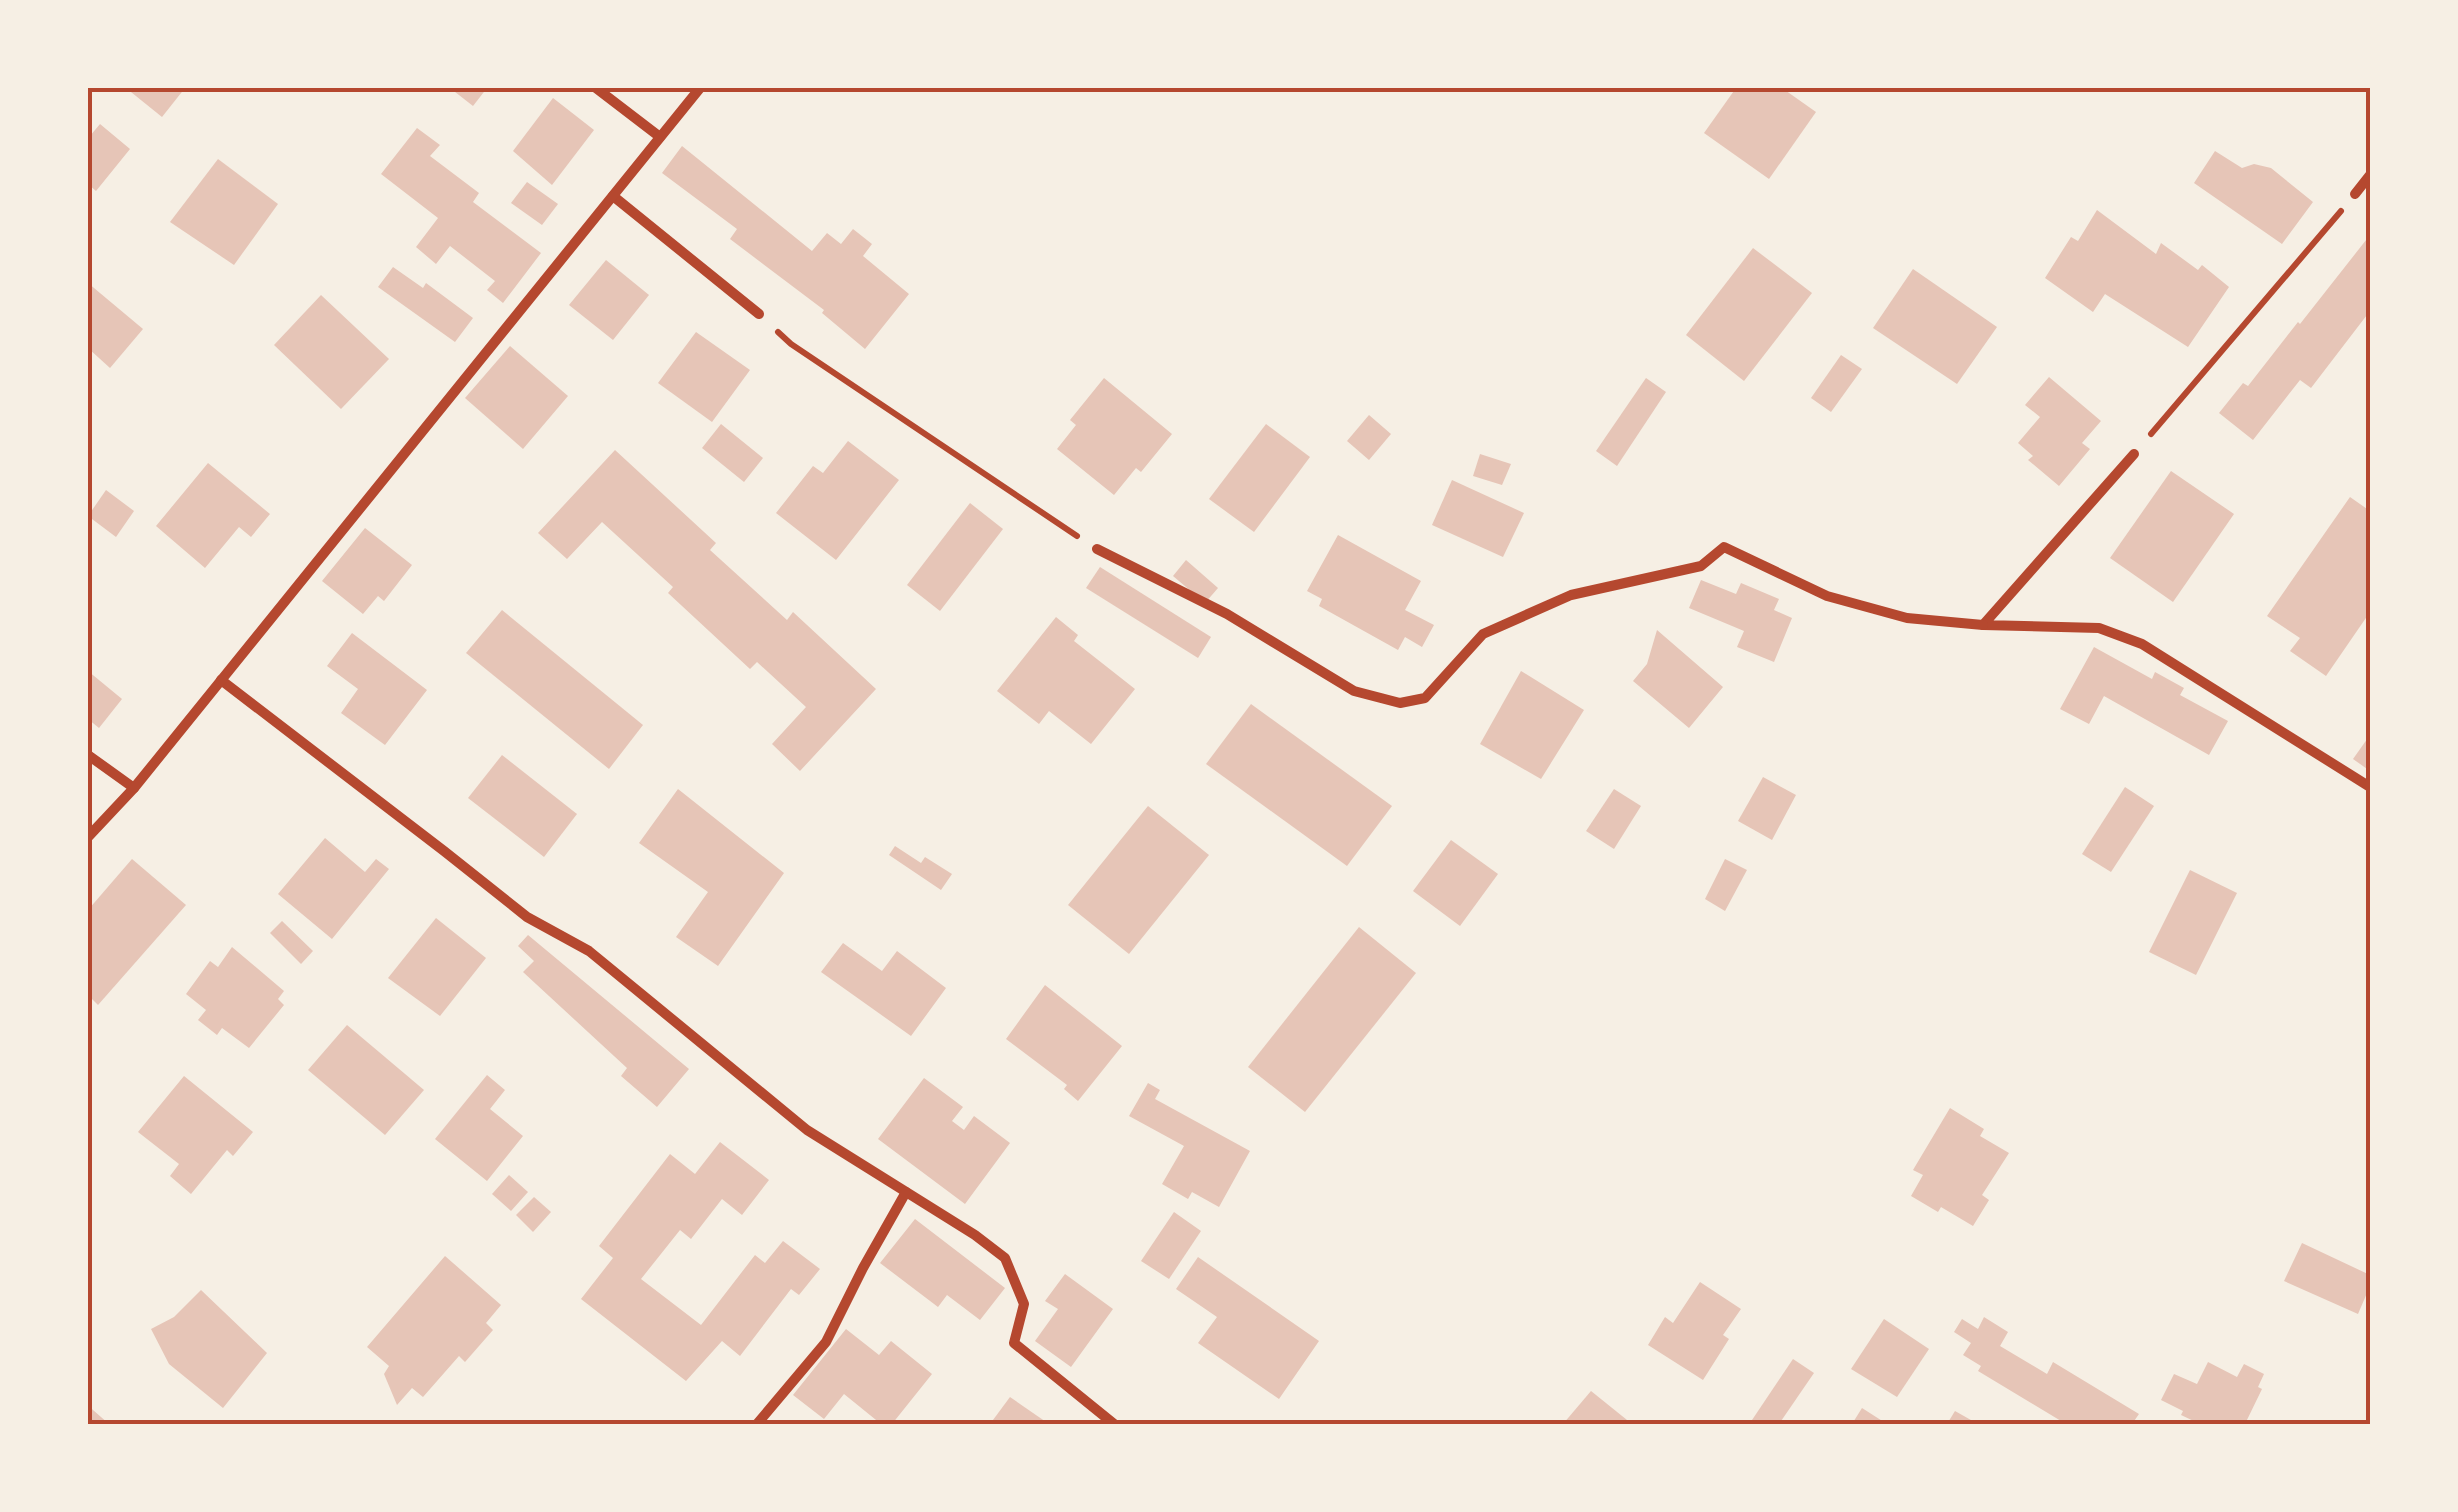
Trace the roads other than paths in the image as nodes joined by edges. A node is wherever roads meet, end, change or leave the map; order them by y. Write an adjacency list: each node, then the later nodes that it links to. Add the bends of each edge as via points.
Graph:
1 (596, 88): 3 (street)
2 (700, 88): 3 (street)
3 (660, 137): 6 (street)
4 (2370, 175): 5 (street)
5 (2355, 194)
6 (612, 196): 7 (street); 11 (street)
7 (759, 314)
8 (2134, 454): 10 (street)
9 (1097, 549): 10 (street, via 1227,614 1354,691 1400,703 1425,698 1484,634 1572,595 1701,566 1724,547 1827,596 1906,618)
10 (1983, 625): 13 (street, via 2099,628 2142,644)
11 (221, 680): 14 (street); 16 (street, via 527,918 589,952 807,1130)
12 (88, 754): 14 (street)
13 (2370, 786)
14 (134, 788): 15 (street)
15 (88, 837)
16 (906, 1192): 17 (street, via 826,1342); 18 (street, via 1005,1258 1024,1304 1014,1342)
17 (757, 1424)
18 (1114, 1424)

